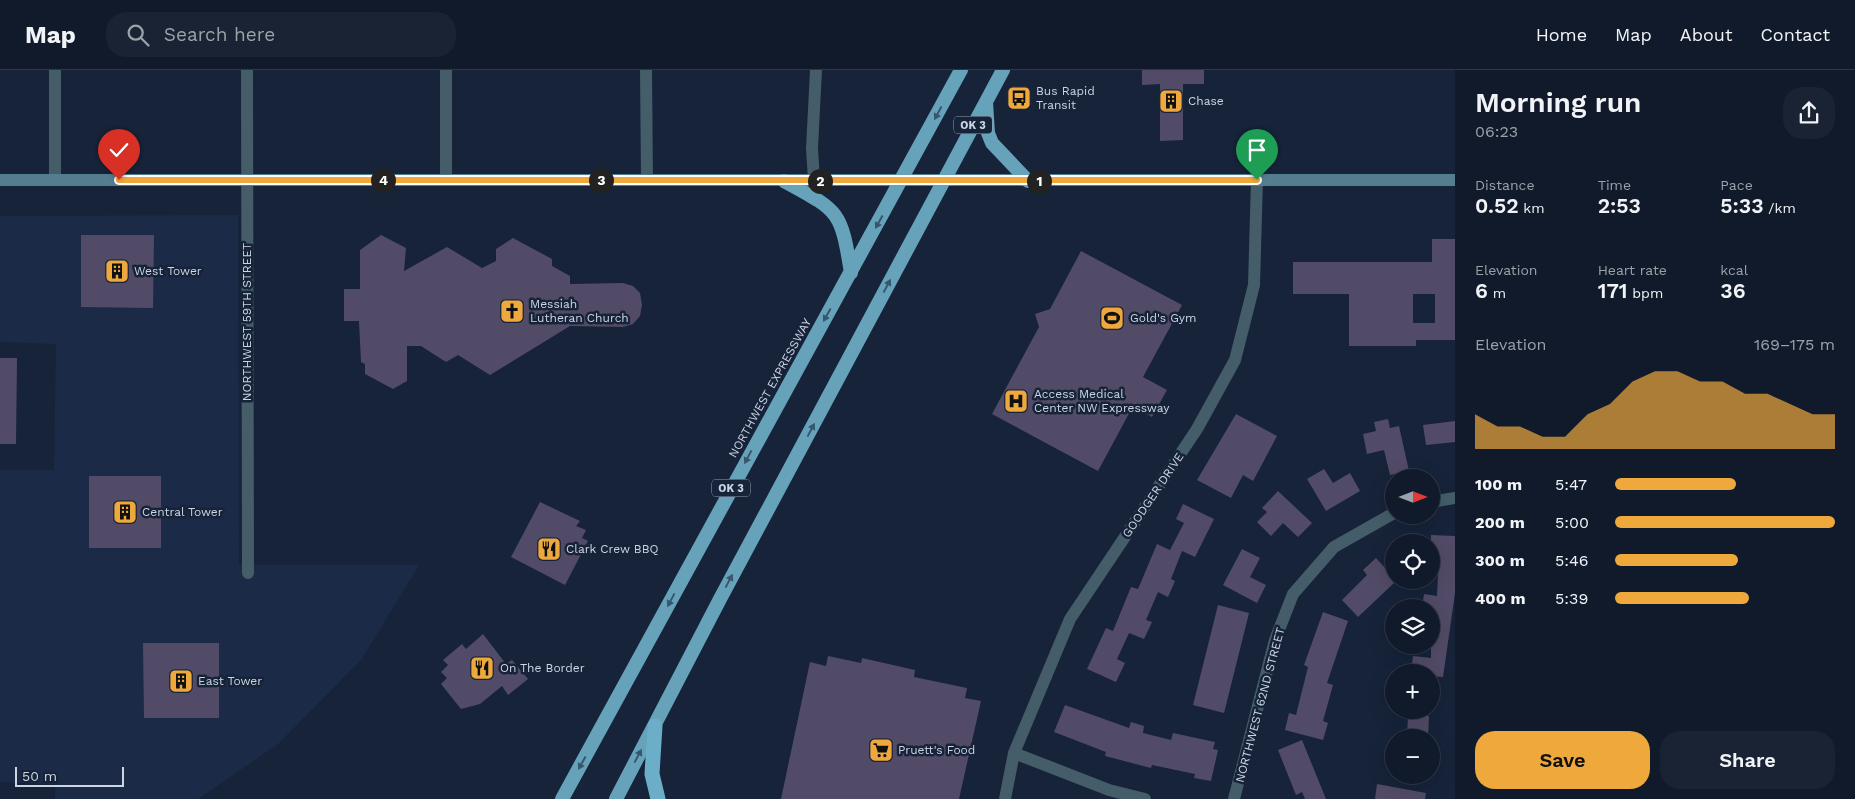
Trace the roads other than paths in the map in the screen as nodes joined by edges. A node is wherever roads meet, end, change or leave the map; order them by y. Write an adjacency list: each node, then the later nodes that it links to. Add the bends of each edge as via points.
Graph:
1 (55, 70): 11 (street)
2 (247, 70): 12 (street, NORTHWEST 59TH STREET)
3 (446, 70): 9 (street)
4 (646, 70): 13 (street)
5 (816, 70): 19 (street, via 812,148)
6 (962, 70): 14 (highway, NORTHWEST EXPRESSWAY / OK 3, one-way to 14)
7 (1003, 70): 8 (highway, OK 3)
8 (986, 102): 15 (highway, OK 3); 20 (highway, via 988,133 992,143)
9 (446, 179): 12 (main road); 13 (main road)
10 (0, 180): 11 (main road)
11 (55, 180): 12 (main road)
12 (247, 180): 25 (street, NORTHWEST 59TH STREET)
13 (646, 180): 18 (main road)
14 (902, 180): 15 (main road); 19 (main road); 21 (highway, NORTHWEST EXPRESSWAY / OK 3, one-way to 21)
15 (944, 180): 20 (main road); 26 (highway, OK 3, one-way to 15)
16 (1257, 180): 17 (main road); 20 (main road); 27 (street, GOODGER DRIVE, via 1254,285 1236,360 1197,429 1070,619)
17 (1455, 180)
18 (784, 181): 19 (main road); 21 (highway, via 822,202 837,217 844,232)
19 (814, 181)
20 (1028, 181)
21 (851, 273): 28 (highway, NORTHWEST EXPRESSWAY / OK 3, one-way to 28)
22 (1455, 498): 23 (street)
23 (1440, 500)
24 (1385, 518): 33 (street, NORTHWEST 62ND STREET, via 1334,547 1294,594 1275,640)
25 (248, 573)
26 (654, 726): 29 (highway, OK 3, one-way to 26); 30 (highway, via 652,774)
27 (1014, 753): 31 (street, GOODGER DRIVE); 32 (street, via 1109,790)
28 (562, 799)
29 (616, 799)
30 (658, 799)
31 (1005, 799)
32 (1145, 799)
33 (1234, 799)

